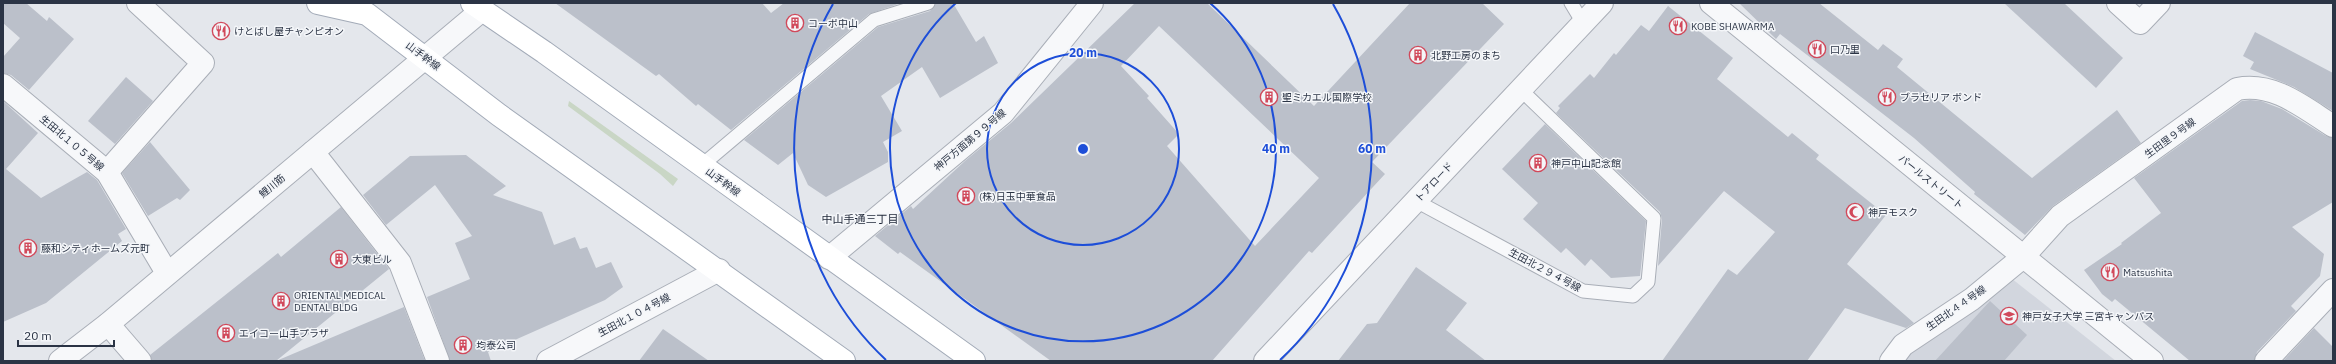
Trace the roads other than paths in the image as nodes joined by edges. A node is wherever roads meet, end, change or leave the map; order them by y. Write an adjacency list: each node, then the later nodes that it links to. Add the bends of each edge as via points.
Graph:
1 (138, 3): 19 (street, via 203,63)
2 (318, 3): 11 (main road)
3 (928, 3): 18 (lane, via 874,20)
4 (1092, 3): 22 (street, 神戸方面第９９号線, via 1003,113)
5 (1571, 3): 12 (lane)
6 (1602, 3): 12 (street, トアロード)
7 (1711, 3): 21 (street, パールストリート)
8 (2118, 3): 9 (street, via 2140,23)
9 (2159, 3)
10 (477, 6): 13 (street, 鯉川筋); 18 (main road, 山手幹線)
11 (359, 9): 13 (main road, 山手幹線)
12 (1583, 23): 15 (street, トアロード)
13 (426, 58): 17 (street, 鯉川筋); 23 (main road, 山手幹線, via 499,115)
14 (3, 85): 19 (street, 生田北１０５号線)
15 (1521, 90): 20 (street, トアロード); 20 (lane, 生田北２９４号線, via 1654,218 1648,282 1633,296 1583,291)
16 (2333, 126): 21 (street, 生田里９号線, via 2288,97 2271,90 2252,87 2237,89 2060,216)
17 (313, 152): 24 (street, 鯉川筋); 29 (street, via 400,263)
18 (701, 166): 22 (main road, 山手幹線)
19 (107, 172): 24 (street, 生田北１０５号線)
20 (1416, 201): 33 (street, トアロード)
21 (2023, 257): 34 (street, 生田北４４号線, via 1972,299 1903,345); 35 (street, パールストリート)
22 (829, 258): 32 (main road, 山手幹線)
23 (719, 270): 30 (street, 生田北１０４号線); 31 (main road, 山手幹線)
24 (167, 273): 26 (street, 鯉川筋)
25 (2333, 290): 36 (street)
26 (108, 324): 27 (street, 鯉川筋); 28 (street)
27 (60, 361)
28 (140, 361)
29 (438, 361)
30 (548, 361)
31 (844, 361)
32 (974, 361)
33 (1265, 361)
34 (1890, 361)
35 (2152, 361)
36 (2266, 361)

